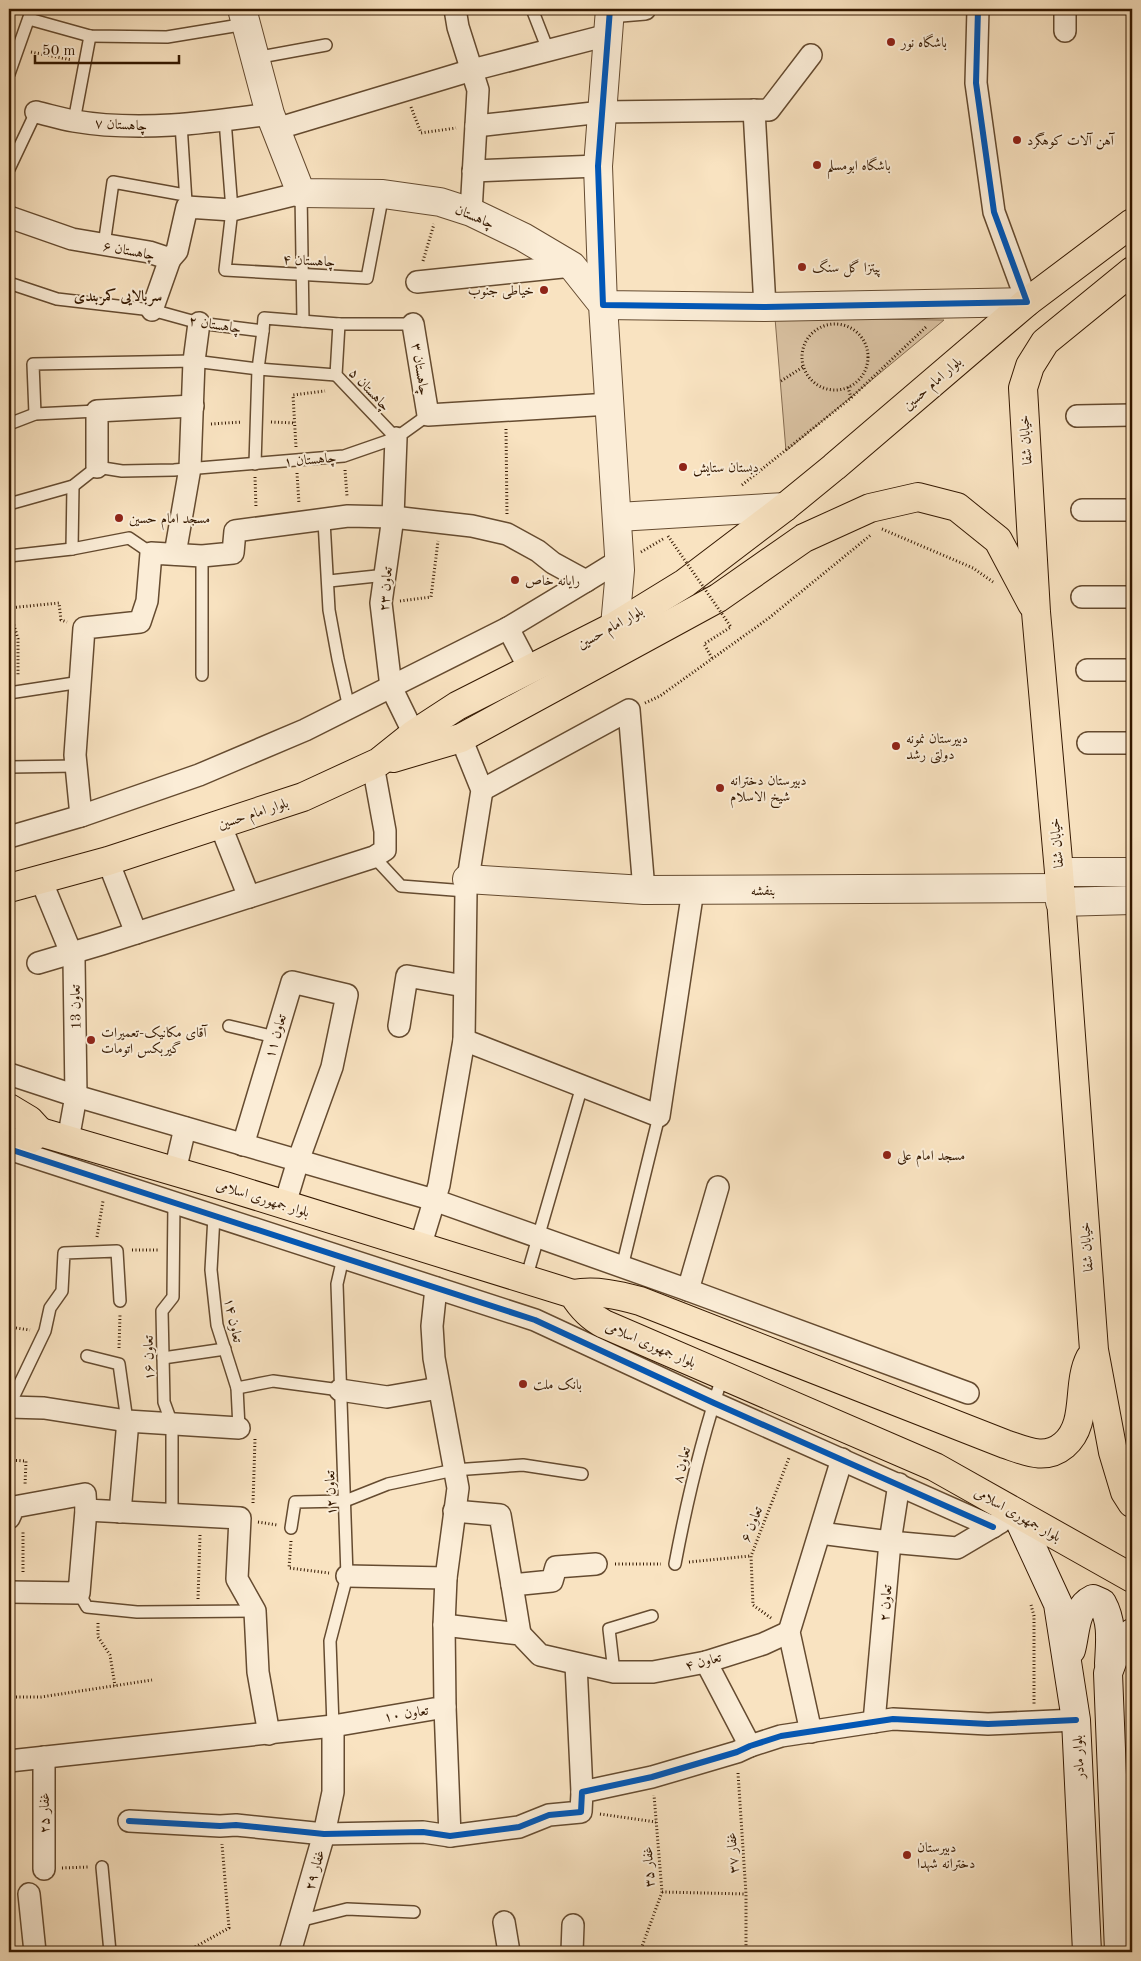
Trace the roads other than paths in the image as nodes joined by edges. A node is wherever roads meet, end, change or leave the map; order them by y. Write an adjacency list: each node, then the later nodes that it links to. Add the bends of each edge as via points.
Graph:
1 (455, 9): 15 (street)
2 (532, 9): 12 (lane)
3 (645, 9): 8 (street, چاهستان ۷)
4 (978, 9): 42 (street, via 976,83 994,212)
5 (1065, 9): 9 (street)
6 (30, 14): 10 (lane); 16 (lane)
7 (244, 17): 10 (lane, via 167,37); 14 (street)
8 (609, 18): 12 (street, چاهستان ۷); 19 (street)
9 (1065, 30)
10 (90, 36): 21 (lane)
11 (326, 45): 14 (lane)
12 (548, 50): 15 (street, چاهستان ۷)
13 (811, 54): 17 (street, via 769,110)
14 (255, 58): 22 (street)
15 (472, 70): 22 (street, چاهستان ۷, via 406,90); 24 (street, via 478,90)
16 (9, 74)
17 (754, 110): 19 (street); 44 (street)
18 (36, 112): 21 (street, چاهستان ۷); 26 (lane, چاهستان ۷)
19 (602, 112): 24 (street); 25 (street)
20 (225, 120): 22 (street, چاهستان ۷); 23 (street, چاهستان ۷); 31 (lane)
21 (74, 121): 23 (street, چاهستان ۷, via 144,126)
22 (273, 122): 28 (street)
23 (181, 124): 30 (lane)
24 (476, 126): 27 (street)
25 (598, 166): 27 (street); 43 (street)
26 (9, 169)
27 (473, 170): 32 (street)
28 (302, 193): 29 (street, چاهستان); 31 (street); 39 (lane)
29 (383, 194): 32 (street, چاهستان, via 440,202); 39 (lane, چاهستان ۴, via 367,278)
30 (186, 201): 31 (street); 35 (lane, via 113,182); 36 (street, چاهستان ۶, via 177,251)
31 (232, 210): 39 (lane, چاهستان ۴, via 225,270)
32 (471, 212): 37 (street, چاهستان)
33 (9, 217): 35 (street, چاهستان ۶, via 72,239)
34 (1132, 224): 42 (main road, بلوار امام حسین)
35 (104, 245): 36 (street, چاهستان ۶)
36 (170, 259): 45 (street)
37 (572, 266): 40 (street); 43 (street, چاهستان)
38 (1132, 271): 85 (main road, خیابان شفا, via 1045,342 1030,366 1023,388)
39 (303, 275): 46 (lane)
40 (417, 282)
41 (9, 283): 45 (lane, چاهستان ۲, via 57,299)
42 (1027, 302): 44 (street); 68 (main road, بلوار امام حسین)
43 (603, 306): 44 (street); 54 (street)
44 (765, 307)
45 (152, 310): 47 (lane, چاهستان ۲)
46 (303, 321): 48 (lane); 50 (lane, via 264,318)
47 (199, 323): 50 (lane, چاهستان ۲); 51 (street)
48 (339, 324): 49 (lane); 53 (lane, چاهستان ۵)
49 (414, 324): 58 (street, چاهستان ۳)
50 (263, 331): 52 (lane)
51 (194, 361): 52 (lane); 55 (street); 57 (lane, via 33,364)
52 (258, 369): 53 (lane); 63 (lane)
53 (336, 376): 62 (lane, چاهستان ۵)
54 (610, 404): 58 (street); 72 (street)
55 (193, 406): 56 (street); 65 (street)
56 (97, 411): 57 (lane); 64 (street)
57 (35, 414): 61 (lane)
58 (428, 415): 62 (lane, چاهستان ۱)
59 (1132, 415): 60 (street)
60 (1077, 416)
61 (9, 424)
62 (396, 438): 63 (lane, چاهستان ۱, via 344,456); 71 (street, تعاون ۲۳)
63 (255, 464): 65 (lane, چاهستان ۱)
64 (97, 467): 65 (lane, چاهستان ۱, via 122,471); 66 (lane)
65 (190, 468): 76 (street)
66 (73, 486): 67 (lane); 74 (lane)
67 (9, 504)
68 (784, 506): 72 (street); 86 (main road, بلوار امام حسین, via 685,583)
69 (1082, 510): 70 (street)
70 (1132, 510)
71 (393, 517): 73 (street, via 348,516); 80 (street, تعاون ۲۳); 82 (street, via 472,526 507,534)
72 (618, 517): 79 (street)
73 (324, 521): 78 (street, via 234,531 232,552); 81 (lane)
74 (72, 549): 75 (lane, via 128,538); 77 (lane)
75 (150, 553): 76 (street); 92 (street, via 147,600 140,622 84,628)
76 (175, 554): 78 (street)
77 (9, 556)
78 (202, 556): 91 (lane)
79 (631, 556): 82 (street); 86 (street, via 620,570)
80 (386, 575): 81 (lane); 93 (street, تعاون ۲۳, via 381,603)
81 (329, 581): 95 (lane, via 330,610)
82 (586, 581): 87 (street)
83 (1082, 597): 84 (street)
84 (1132, 597)
85 (1036, 612): 97 (main road, via 998,540 957,507 918,497 870,508 804,538 718,598); 113 (main road, خیابان شفا)
86 (615, 626): 88 (main road, بلوار امام حسین)
87 (508, 628): 88 (street); 93 (street)
88 (530, 670): 96 (main road, بلوار امام حسین, via 457,706)
89 (1087, 670): 90 (street)
90 (1132, 670)
91 (202, 675)
92 (81, 682): 94 (lane); 102 (street)
93 (391, 687): 95 (street); 96 (street, تعاون ۲۳)
94 (13, 692)
95 (349, 708): 104 (street, via 199,775)
96 (414, 734): 100 (main road, بلوار امام حسین)
97 (461, 738): 100 (main road); 103 (street)
98 (1088, 743): 99 (street)
99 (1132, 743)
100 (376, 763): 105 (main road, بلوار امام حسین, via 304,797); 107 (street, via 386,850)
101 (9, 764): 102 (lane, via 10,767)
102 (76, 766): 104 (street)
103 (482, 790): 111 (street); 114 (street, via 629,710)
104 (81, 816): 106 (street)
105 (220, 824): 108 (main road, بلوار امام حسین); 116 (street)
106 (9, 837)
107 (374, 857): 111 (lane, via 402,886); 116 (street)
108 (108, 861): 110 (main road, بلوار امام حسین); 118 (street)
109 (1132, 872): 113 (street)
110 (41, 880): 112 (main road, بلوار امام حسین); 119 (street, تعاون 13)
111 (466, 885): 114 (street, بنفشه); 121 (street)
112 (9, 888)
113 (1060, 888): 115 (street, بنفشه); 117 (street); 156 (main road, خیابان شفا)
114 (644, 890): 115 (street, بنفشه)
115 (693, 890): 130 (street)
116 (249, 897): 118 (street)
117 (1132, 900)
118 (136, 933): 119 (street)
119 (71, 953): 120 (street); 128 (street, تعاون 13, via 74,960)
120 (38, 963)
121 (464, 986): 123 (street, via 407,976); 125 (street)
122 (229, 1026): 124 (lane)
123 (399, 1026)
124 (275, 1036): 135 (street, تعاون ۱۱); 137 (street, تعاون ۱۱, via 292,982 347,995 332,1067)
125 (464, 1040): 127 (street); 140 (street)
126 (10, 1076): 128 (street)
127 (582, 1086): 130 (street); 144 (lane)
128 (76, 1096): 131 (street); 133 (street, تعاون 13)
129 (9, 1108): 132 (main road, via 29,1120)
130 (659, 1116): 147 (lane)
131 (185, 1128): 135 (street); 138 (street)
132 (40, 1132): 133 (main road, بلوار جمهوری اسلامی); 134 (main road, via 27,1141)
133 (68, 1140): 138 (main road, بلوار جمهوری اسلامی)
134 (9, 1143)
135 (242, 1145): 137 (street)
136 (9, 1149): 141 (street)
137 (298, 1161): 140 (street); 142 (street)
138 (175, 1172): 142 (main road, بلوار جمهوری اسلامی)
139 (718, 1187): 151 (street)
140 (434, 1200): 144 (street); 145 (street)
141 (174, 1202): 143 (street); 158 (lane, تعاون ۱۶, via 173,1297 162,1311)
142 (285, 1204): 145 (main road, بلوار جمهوری اسلامی)
143 (214, 1216): 146 (street); 155 (lane, تعاون ۱۴, via 211,1270 217,1325)
144 (538, 1237): 147 (street); 149 (lane)
145 (420, 1247): 149 (main road, بلوار جمهوری اسلامی)
146 (344, 1258): 150 (street); 162 (lane, تعاون ۱۲, via 338,1284)
147 (622, 1267): 148 (street)
148 (649, 1276): 151 (street); 154 (street)
149 (526, 1279): 152 (main road, بلوار جمهوری اسلامی)
150 (436, 1288): 161 (street, تعاون ۱۰, via 432,1326); 164 (street, via 535,1320)
151 (688, 1290): 163 (street)
152 (573, 1294): 154 (main road, via 605,1293); 159 (main road, بلوار جمهوری اسلامی, via 594,1319)
153 (120, 1301): 165 (lane, via 116,1251 64,1253 62,1291 50,1308 45,1331)
154 (640, 1301): 156 (main road, via 1005,1444 1042,1455 1062,1446 1076,1429 1084,1372)
155 (224, 1349): 158 (lane); 160 (lane, تعاون ۱۴)
156 (1094, 1350): 174 (main road, via 1113,1452 1125,1492)
157 (87, 1356): 166 (lane, via 118,1364)
158 (163, 1358): 167 (lane, تعاون ۱۶, via 164,1402)
159 (723, 1375): 164 (lane, تعاون ۸); 178 (main road, بلوار جمهوری اسلامی, via 935,1466)
160 (237, 1388): 162 (lane, via 273,1381); 168 (lane, تعاون ۱۴)
161 (439, 1388): 162 (street, via 388,1397); 170 (street, تعاون ۱۰)
162 (340, 1390): 173 (lane, تعاون ۱۲)
163 (968, 1393)
164 (714, 1403): 169 (street); 186 (lane, تعاون ۸, via 685,1510)
165 (9, 1406): 166 (street)
166 (126, 1421): 167 (street); 177 (street)
167 (172, 1424): 168 (street); 179 (lane, تعاون ۱۶)
168 (239, 1428)
169 (842, 1458): 172 (street); 183 (street)
170 (454, 1470): 171 (lane, via 523,1465); 173 (lane, via 388,1484); 176 (street, تعاون ۱۰, via 458,1488)
171 (582, 1474)
172 (899, 1484): 181 (street); 184 (street, تعاون ۲)
173 (345, 1501): 182 (lane, via 295,1502); 187 (lane, تعاون ۱۲)
174 (1132, 1503)
175 (86, 1510): 177 (street); 180 (street, via 85,1494 14,1507); 192 (street)
176 (454, 1511): 188 (street, تعاون ۱۰); 190 (street, via 500,1515)
177 (120, 1512): 179 (street)
178 (1016, 1513): 181 (street); 189 (main road, بلوار جمهوری اسلامی); 200 (street, بلوار مادر, via 1058,1604)
179 (172, 1515): 193 (street, via 246,1520 236,1579)
180 (9, 1518)
181 (993, 1527): 184 (street, via 957,1548)
182 (291, 1528)
183 (820, 1533): 184 (street); 196 (street)
184 (890, 1542): 206 (street, تعاون ۲)
185 (596, 1564): 190 (street, via 556,1566 552,1581)
186 (675, 1564)
187 (347, 1576): 188 (street); 207 (lane, تعاون ۱۲, via 330,1641)
188 (446, 1578): 195 (street, تعاون ۱۰)
189 (1132, 1578)
190 (512, 1585): 198 (street)
191 (9, 1592): 192 (street)
192 (79, 1593): 193 (lane, via 87,1607 137,1612)
193 (255, 1611): 209 (street, via 258,1672)
194 (652, 1616): 202 (lane, via 609,1629)
195 (444, 1625): 198 (street); 204 (street, تعاون ۱۰)
196 (789, 1632): 199 (street, تعاون ۴); 208 (street)
197 (1132, 1633): 203 (street, via 1117,1649)
198 (520, 1634): 201 (street, تعاون ۴, via 540,1655)
199 (706, 1662): 202 (street, تعاون ۴, via 653,1672); 210 (street)
200 (1067, 1663): 203 (street, via 1079,1611 1084,1603 1093,1599 1102,1603 1108,1613 1111,1629); 205 (street, بلوار مادر)
201 (576, 1664): 202 (street, تعاون ۴); 213 (street)
202 (614, 1672)
203 (1108, 1673): 230 (street)
204 (445, 1707): 207 (street, تعاون ۱۰); 216 (street)
205 (1076, 1720): 206 (street, via 988,1724 893,1719); 229 (street, بلوار مادر)
206 (874, 1722): 208 (street)
207 (333, 1726): 209 (street, تعاون ۱۰); 215 (street, غفار ۲۹, via 333,1792)
208 (810, 1732): 210 (street, via 780,1736)
209 (269, 1734): 211 (street, تعاون ۱۰)
210 (743, 1749): 213 (street)
211 (44, 1757): 212 (street, تعاون ۱۰); 218 (street, غفار ۲۵)
212 (9, 1761)
213 (581, 1802): 216 (street, via 519,1827)
214 (129, 1821): 215 (street, via 236,1825)
215 (324, 1834): 216 (street, via 423,1832); 221 (street, غفار ۲۹)
216 (450, 1836)
217 (102, 1867): 226 (lane)
218 (44, 1869)
219 (29, 1894): 225 (street)
220 (414, 1912): 221 (lane, via 347,1909)
221 (299, 1921): 227 (street, غفار ۲۹)
222 (504, 1922): 228 (street)
223 (573, 1925): 224 (street)
224 (572, 1951)
225 (35, 1952)
226 (110, 1952)
227 (290, 1952)
228 (509, 1952)
229 (1086, 1952)
230 (1119, 1952)

